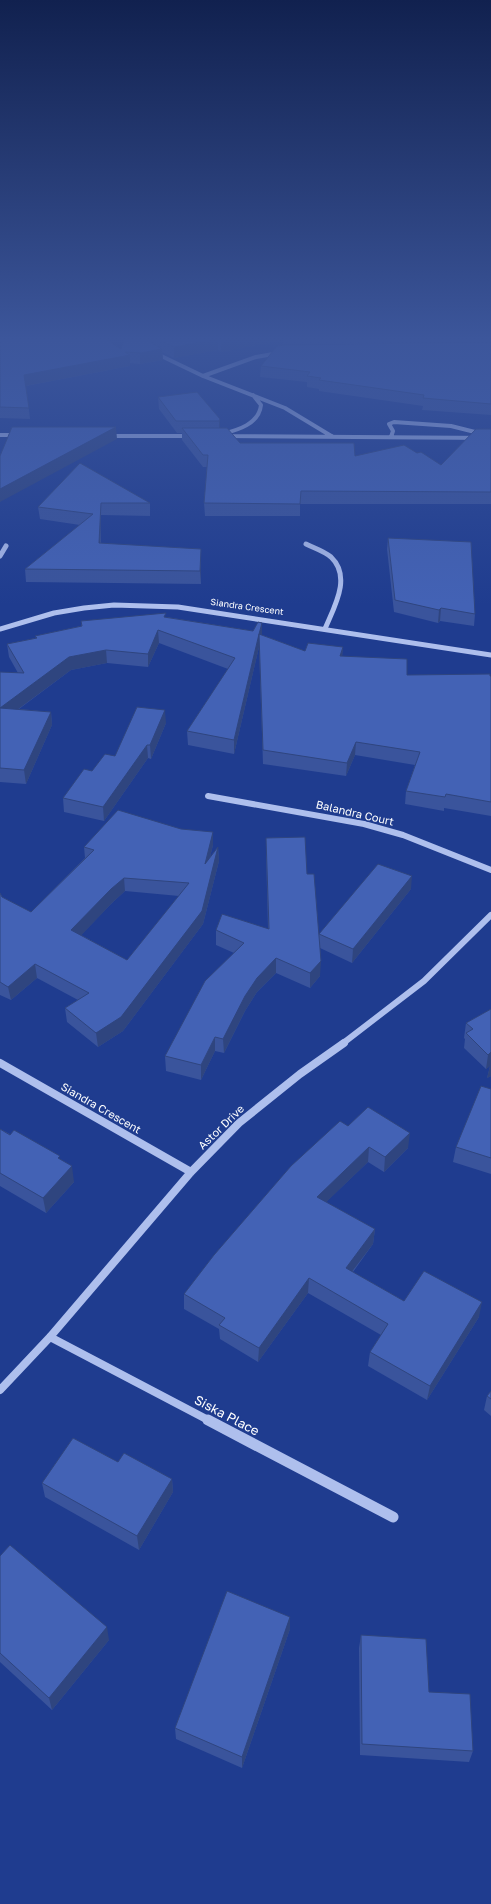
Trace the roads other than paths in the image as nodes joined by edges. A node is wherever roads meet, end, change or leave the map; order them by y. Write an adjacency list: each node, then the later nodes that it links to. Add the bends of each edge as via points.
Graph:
1 (241, 428): 9 (street, via 219,436)
2 (318, 428): 9 (street)
3 (391, 428): 10 (street)
4 (452, 428): 11 (street, via 473,430)
5 (0, 435): 6 (street)
6 (24, 435)
7 (102, 436): 8 (street)
8 (196, 436)
9 (333, 437): 10 (street)
10 (391, 437): 11 (street)
11 (491, 438)
12 (306, 544): 16 (street, via 330,556 342,572 342,582)
13 (6, 546): 14 (street)
14 (0, 556)
15 (0, 629): 16 (street, Siandra Crescent, via 54,613 84,608 143,605 178,607)
16 (325, 629): 17 (street, Siandra Crescent)
17 (491, 655)
18 (208, 796): 19 (street, Balandra Court, via 364,824 404,835)
19 (491, 870)
20 (491, 915): 22 (street, Astor Drive, via 424,981 239,1123)
21 (0, 1063): 22 (street, Siandra Crescent)
22 (191, 1172): 23 (street, Astor Drive)
23 (50, 1337): 24 (street, Astor Drive); 25 (street, Siska Place)
24 (0, 1390)
25 (392, 1517)

